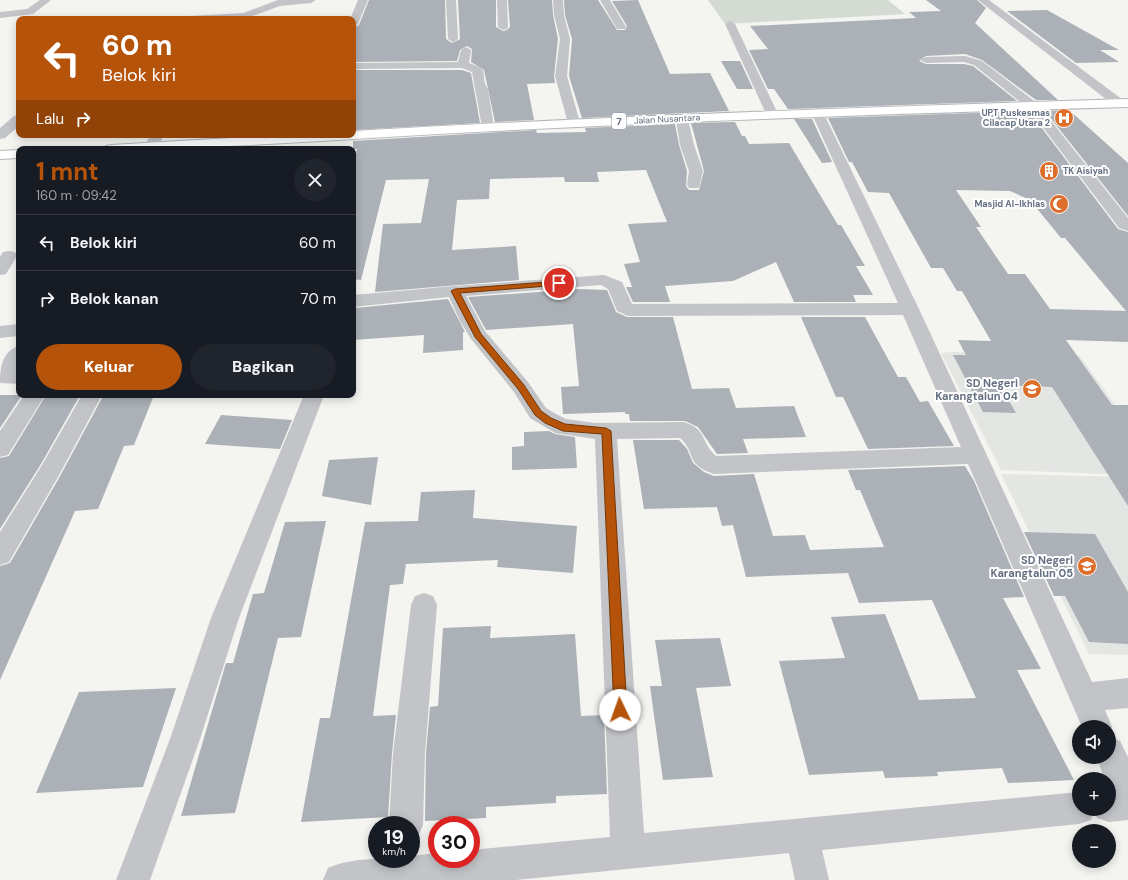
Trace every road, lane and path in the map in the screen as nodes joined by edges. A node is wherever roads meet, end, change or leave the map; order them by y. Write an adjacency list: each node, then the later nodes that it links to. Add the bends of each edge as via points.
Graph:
1 (46, 0): 9 (street, via 30,12)
2 (311, 0): 10 (street, via 278,3)
3 (363, 0): 11 (street)
4 (451, 0): 15 (street)
5 (502, 0): 13 (street)
6 (558, 0): 26 (street, via 565,39 561,76)
7 (605, 0): 14 (street)
8 (983, 0): 20 (street)
9 (0, 15)
10 (244, 16)
11 (356, 17)
12 (730, 24): 23 (street)
13 (503, 27)
14 (621, 27)
15 (453, 39)
16 (466, 50): 18 (street)
17 (926, 60): 21 (street, via 965,59 978,63)
18 (463, 65): 19 (street); 27 (street, via 478,70)
19 (356, 66)
20 (1123, 103): 21 (highway, Jalan Nusantara / 7)
21 (1033, 106): 22 (highway, Jalan Nusantara / 7); 36 (street)
22 (817, 112): 23 (highway, Jalan Nusantara / 7); 39 (street)
23 (772, 114): 24 (highway, Jalan Nusantara / 7)
24 (682, 118): 26 (highway, Jalan Nusantara / 7); 35 (street, via 687,145 696,170)
25 (16, 122): 29 (street)
26 (574, 123): 27 (highway, Jalan Nusantara / 7)
27 (488, 128): 28 (highway, Jalan Nusantara / 7)
28 (356, 134)
29 (0, 135)
30 (288, 138): 31 (highway, Jalan Nusantara / 7)
31 (242, 145): 32 (highway, Jalan Nusantara / 7)
32 (196, 146)
33 (16, 154): 34 (highway)
34 (0, 155)
35 (694, 185)
36 (1128, 226)
37 (455, 291): 38 (street); 39 (street, via 604,280 616,286 623,307 628,310); 47 (street, via 478,335 521,387 538,413 563,427)
38 (356, 301)
39 (910, 309): 49 (street)
40 (16, 330): 41 (street)
41 (0, 332)
42 (16, 357): 43 (street, via 2,377)
43 (16, 376)
44 (33, 398): 48 (street)
45 (90, 398): 50 (street)
46 (313, 398): 65 (street, via 225,618 185,739)
47 (606, 431): 49 (street, via 684,430 693,435 705,461 714,465); 62 (street)
48 (0, 449)
49 (976, 455): 53 (street)
50 (0, 554)
51 (424, 605): 60 (street, via 409,753)
52 (1128, 693): 53 (street)
53 (1083, 698): 54 (street)
54 (1094, 720)
55 (1115, 764): 56 (street)
56 (1128, 792)
57 (1128, 804): 58 (street)
58 (1116, 805)
59 (1072, 809): 61 (street)
60 (406, 816)
61 (802, 835): 62 (street); 67 (street)
62 (628, 852): 63 (street)
63 (420, 865)
64 (395, 868): 66 (street)
65 (133, 880)
66 (340, 880)
67 (812, 880)

